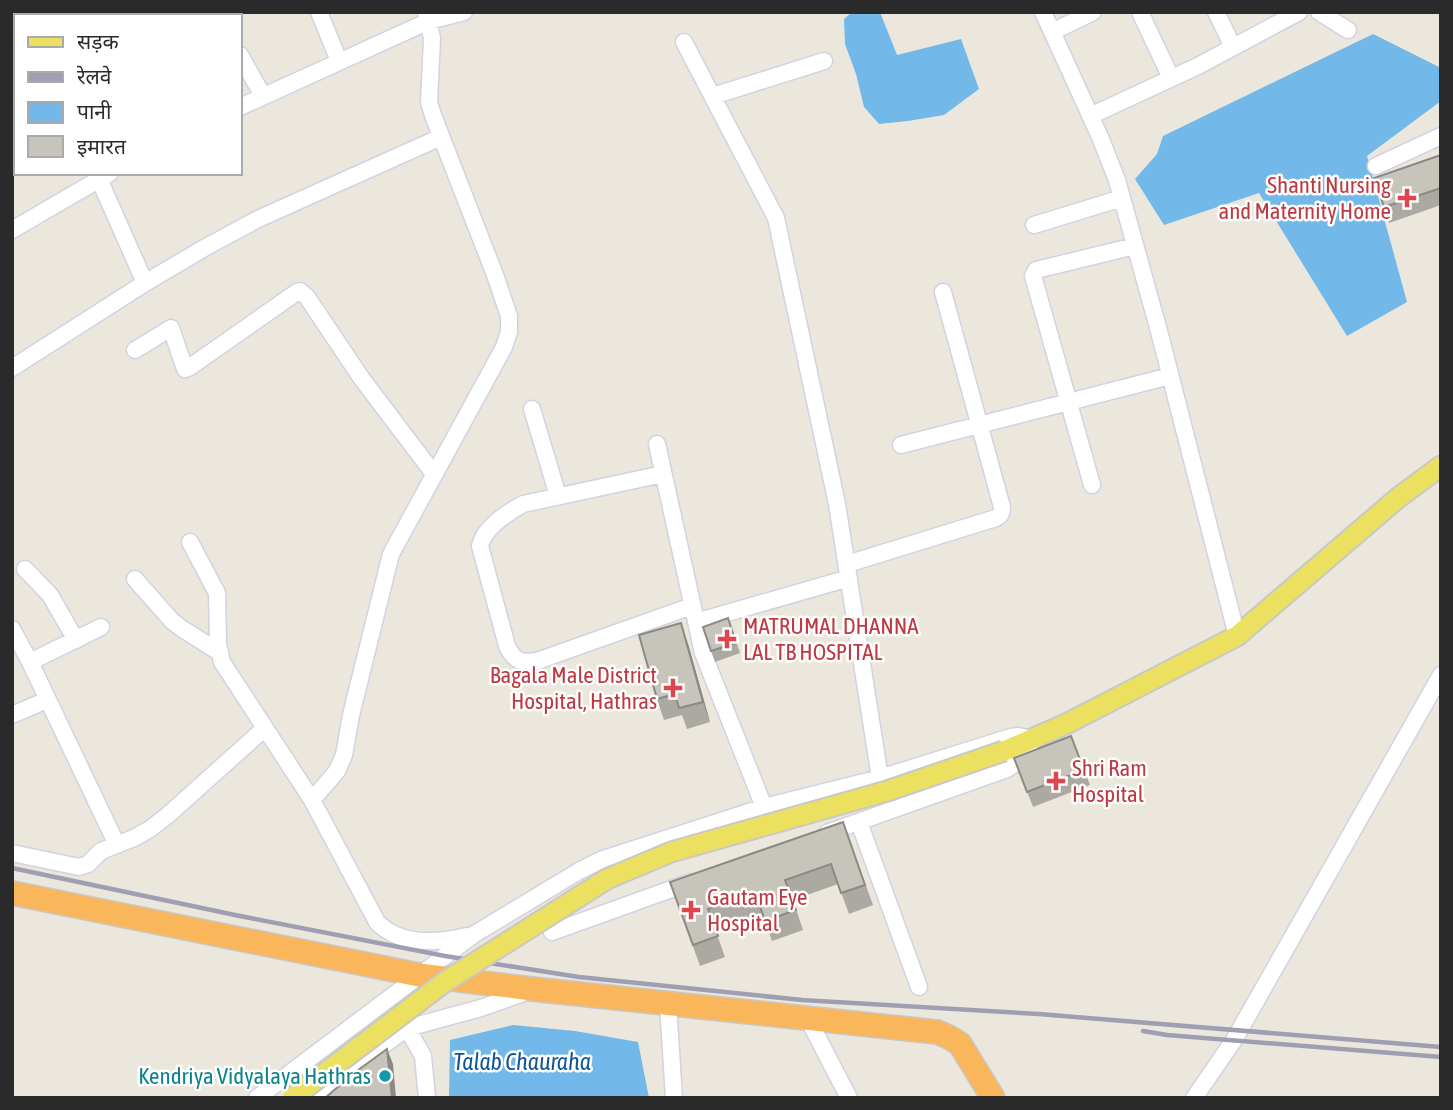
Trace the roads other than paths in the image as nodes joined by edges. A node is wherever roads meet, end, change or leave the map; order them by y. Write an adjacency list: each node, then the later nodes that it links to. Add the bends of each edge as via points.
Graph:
1 (319, 12): 15 (street)
2 (464, 12): 9 (street)
3 (1043, 12): 11 (street)
4 (1093, 12): 11 (street)
5 (1140, 12): 17 (street)
6 (1216, 12): 13 (street)
7 (1299, 12): 13 (street)
8 (1319, 12): 10 (street)
9 (428, 17): 15 (street); 23 (street, via 432,38 429,103)
10 (1348, 30)
11 (1052, 32): 21 (street)
12 (684, 42): 19 (street)
13 (1233, 47): 17 (street)
14 (242, 59): 18 (street)
15 (339, 61): 18 (street)
16 (824, 61): 19 (street)
17 (1171, 78): 21 (street)
18 (262, 96): 20 (street)
19 (713, 96): 47 (street, via 776,218)
20 (242, 106)
21 (1090, 116): 26 (street)
22 (1441, 135): 24 (street)
23 (441, 136): 30 (street, via 258,219); 41 (street, via 510,324 504,346)
24 (1376, 166)
25 (104, 176): 28 (street); 30 (street)
26 (1122, 198): 27 (street); 29 (street)
27 (1034, 225)
28 (12, 230)
29 (1135, 246): 34 (street); 35 (street, via 1034,272)
30 (145, 283): 33 (street)
31 (943, 292): 37 (street)
32 (135, 350): 41 (street, via 171,328 185,369 300,291)
33 (12, 368)
34 (1170, 376): 35 (street); 52 (street)
35 (1069, 402): 37 (street); 43 (street)
36 (532, 409): 44 (street)
37 (978, 425): 39 (street); 47 (street, via 1002,507 1000,515)
38 (657, 444): 42 (street)
39 (901, 445)
40 (1441, 466): 52 (main road)
41 (434, 474): 62 (street, via 391,554 344,755 337,771)
42 (663, 474): 44 (street); 49 (street)
43 (1092, 485)
44 (558, 496): 49 (street, via 523,504 481,540 507,646 517,660 537,661)
45 (190, 542): 54 (street, via 217,593)
46 (25, 569): 53 (street, via 50,595)
47 (848, 571): 49 (street); 61 (street)
48 (135, 579): 54 (street, via 172,621)
49 (694, 614): 63 (street, via 703,653)
50 (101, 627): 53 (street)
51 (12, 629): 55 (street)
52 (1237, 635): 60 (main road)
53 (76, 640): 55 (street)
54 (219, 652): 59 (street)
55 (30, 662): 57 (street)
56 (1441, 675): 85 (street, via 1234,1040)
57 (47, 700): 58 (street); 66 (street)
58 (12, 715)
59 (265, 728): 62 (street); 66 (street, via 169,815)
60 (1033, 739): 61 (street, via 1011,737); 64 (street, via 1017,763 1007,769); 79 (main road, bridge, via 887,791 671,852 607,879 446,981)
61 (880, 778): 63 (street)
62 (312, 800): 71 (street, via 382,927 410,939 437,942)
63 (764, 807): 71 (street, via 603,859)
64 (859, 822): 65 (street); 73 (street)
65 (814, 838)
66 (117, 845): 67 (street, via 79,867)
67 (12, 853)
68 (703, 878): 70 (street)
69 (12, 893): 72 (highway)
70 (552, 932)
71 (473, 935): 72 (street)
72 (419, 975): 74 (highway); 78 (street)
73 (919, 988)
74 (532, 989): 75 (highway); 77 (street)
75 (668, 1004): 76 (highway); 82 (street)
76 (808, 1019): 83 (street); 84 (highway, via 949,1037 960,1044)
77 (407, 1028): 80 (street); 81 (street, via 423,1056)
78 (257, 1098)
79 (292, 1098)
80 (311, 1098)
81 (427, 1098)
82 (674, 1098)
83 (849, 1098)
84 (993, 1098)
85 (1194, 1098)

